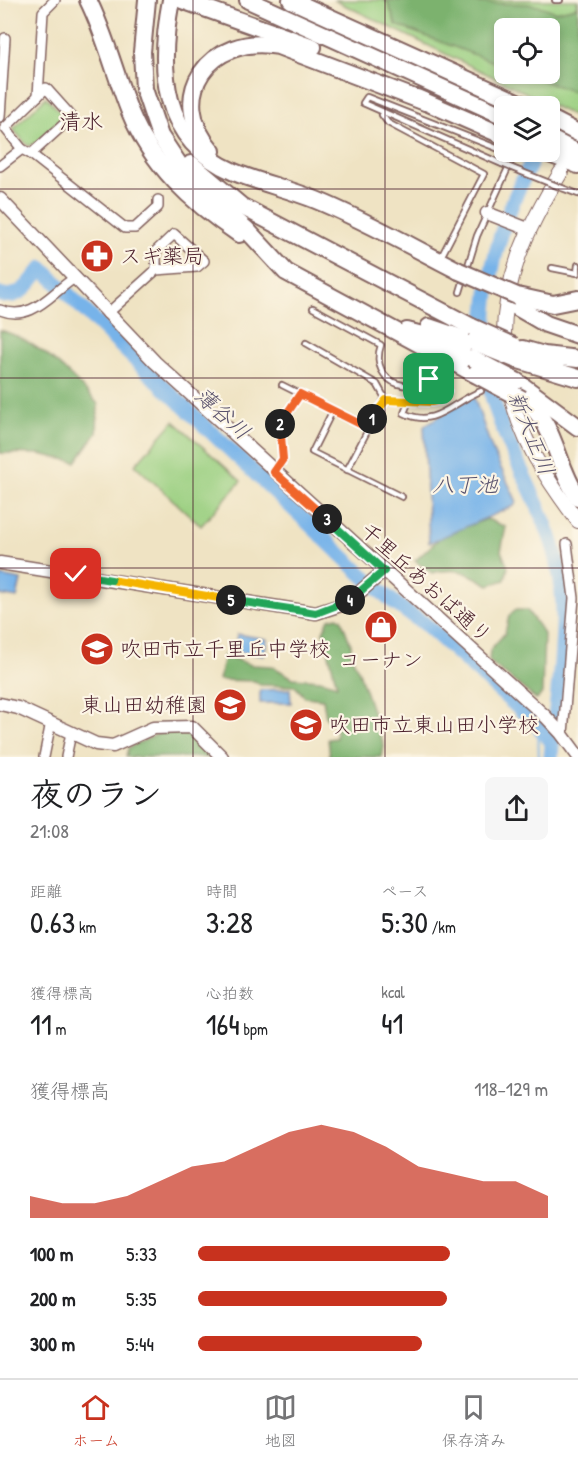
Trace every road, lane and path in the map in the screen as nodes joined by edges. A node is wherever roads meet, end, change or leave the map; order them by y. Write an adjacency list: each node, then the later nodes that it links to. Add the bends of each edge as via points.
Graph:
1 (55, 0): 14 (street, via 43,12)
2 (88, 0): 39 (highway, via 130,112 150,151 187,195)
3 (147, 0): 39 (highway, via 142,77 160,136 192,182 246,229)
4 (157, 0): 54 (highway, via 151,60 155,92 169,130 193,167 241,206)
5 (171, 0): 33 (highway, via 164,70 168,98 179,123 194,144 213,160 234,172)
6 (248, 0): 17 (highway)
7 (291, 0): 12 (highway)
8 (297, 0): 12 (highway)
9 (555, 0): 10 (lane)
10 (560, 0)
11 (186, 1): 16 (highway, via 319,50)
12 (332, 18): 15 (highway)
13 (5, 38): 19 (street)
14 (38, 96): 21 (street); 26 (street, via 46,88 72,117)
15 (504, 96)
16 (424, 102): 22 (highway); 33 (highway, via 278,46 248,44 227,49 212,60 196,84 192,105 197,128 207,145 224,160)
17 (494, 111)
18 (381, 113): 25 (lane, via 363,103 367,97); 34 (lane, bridge); 40 (lane, via 388,123 484,174)
19 (0, 117)
20 (560, 124): 23 (highway)
21 (3, 126): 26 (street)
22 (494, 132)
23 (578, 133)
24 (560, 144): 27 (highway)
25 (494, 147)
26 (26, 151): 31 (street); 36 (street, via 125,228 135,228 158,207)
27 (578, 153)
28 (560, 158): 30 (highway)
29 (511, 162): 37 (lane)
30 (578, 165)
31 (0, 166)
32 (561, 172): 38 (main road)
33 (275, 185): 40 (highway, via 317,200)
34 (578, 194)
35 (0, 199): 44 (street, 千里丘あおば通り)
36 (158, 200)
37 (491, 215): 38 (street); 45 (lane, via 477,236)
38 (528, 229): 72 (main road, via 515,261 506,303 504,362 512,401 532,454)
39 (269, 255): 51 (highway, via 295,278)
40 (439, 261): 47 (highway, bridge)
41 (578, 265): 42 (lane, via 577,273)
42 (552, 268)
43 (156, 270): 43 (street, via 197,267 204,261 174,234 156,251); 50 (street)
44 (73, 279): 49 (street, via 25,314); 50 (street, 千里丘あおば通り)
45 (460, 292)
46 (578, 299): 47 (highway)
47 (516, 301): 52 (highway, via 546,324)
48 (313, 308): 58 (lane, via 381,345 379,363 391,381 414,386)
49 (0, 310)
50 (107, 314): 69 (street, 千里丘あおば通り)
51 (375, 321): 54 (highway); 54 (highway, via 434,328)
52 (578, 335)
53 (306, 343): 63 (lane, via 376,384)
54 (473, 350): 55 (highway, bridge); 66 (highway, bridge); 71 (highway, bridge, via 546,423)
55 (515, 352): 56 (highway); 59 (highway)
56 (578, 359)
57 (438, 365): 58 (lane)
58 (434, 374): 64 (lane, via 446,383 447,391 441,400)
59 (578, 378)
60 (282, 385): 62 (lane)
61 (481, 391): 64 (lane, via 426,420 404,412)
62 (300, 394): 65 (lane); 69 (lane, via 281,423 283,459)
63 (386, 400): 64 (lane); 67 (lane)
64 (409, 401)
65 (333, 410): 67 (lane); 68 (lane, via 312,452)
66 (578, 427)
67 (368, 428): 68 (lane)
68 (347, 470): 70 (lane)
69 (274, 472): 75 (street, 千里丘あおば通り)
70 (402, 497)
71 (578, 497)
72 (578, 521)
73 (567, 544): 79 (street, via 574,598)
74 (0, 563): 75 (street, via 316,613 347,603)
75 (376, 578): 79 (street, 千里丘あおば通り)
76 (0, 704): 77 (street)
77 (51, 722): 78 (street); 81 (street)
78 (71, 733): 82 (street); 83 (street, via 96,744 113,746 153,728 192,727)
79 (562, 734): 80 (street)
80 (577, 750)
81 (44, 757)
82 (66, 757)
83 (222, 757)

